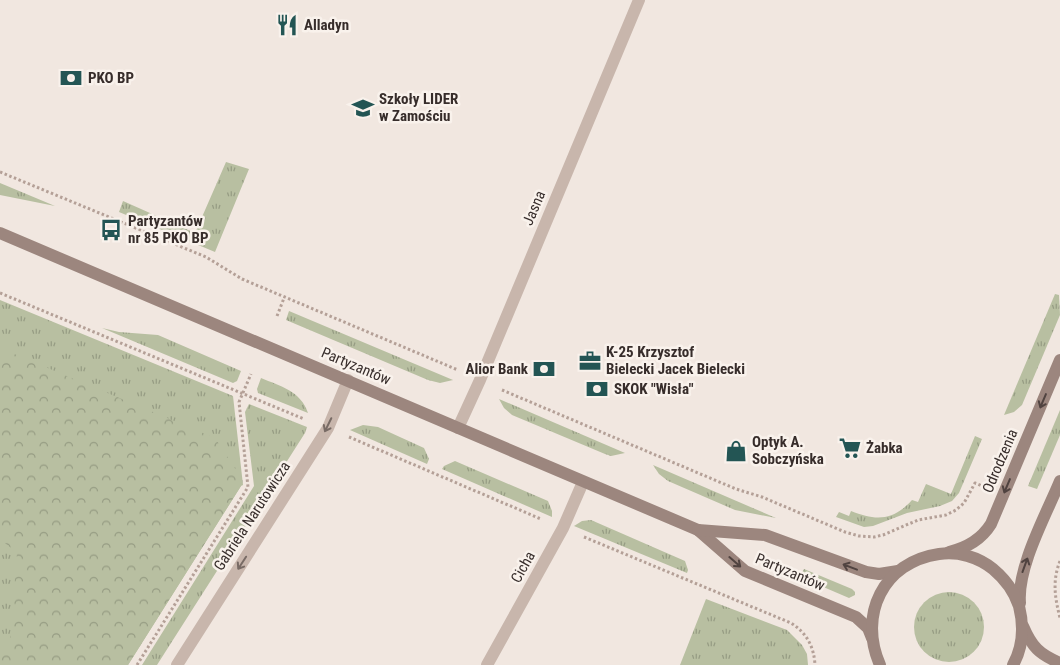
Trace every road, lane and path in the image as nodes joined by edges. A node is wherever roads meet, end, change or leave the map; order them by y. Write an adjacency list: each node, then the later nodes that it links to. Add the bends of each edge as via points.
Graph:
1 (639, 0): 14 (street, Jasna)
2 (0, 172): 5 (path, via 206,257 242,279)
3 (0, 233): 10 (street, Partyzantów)
4 (0, 293): 12 (path)
5 (284, 298): 6 (path); 8 (path)
6 (277, 316)
7 (1060, 360): 20 (street, Odrodzenia, one-way to 20, via 988,529 974,542)
8 (462, 373)
9 (251, 374): 12 (path)
10 (348, 380): 13 (street, Gabriela Narutowicza, one-way to 13); 14 (street, Partyzantów)
11 (496, 387): 17 (path, via 736,489 859,536 883,535 918,520 946,515 964,503 975,483)
12 (243, 394): 13 (path); 27 (path, via 240,402 248,487)
13 (328, 428): 18 (path); 28 (street, Gabriela Narutowicza, one-way to 28)
14 (458, 428): 16 (street, Partyzantów)
15 (1060, 481): 24 (street, one-way to 15, via 1019,593 1022,574)
16 (584, 482): 18 (street, Cicha); 19 (street, Partyzantów)
17 (986, 487)
18 (563, 528): 29 (street, Cicha); 30 (path, via 792,623 809,641)
19 (698, 530): 22 (street, Partyzantów, one-way to 19, via 866,572 764,535); 25 (street, Partyzantów, one-way to 25, via 745,571 856,617 868,628)
20 (946, 553): 22 (street, via 920,558); 24 (street, via 969,556 989,566 1009,587)
21 (1060, 561): 23 (path, via 1054,589)
22 (898, 571): 25 (street, via 885,585 877,601 872,619)
23 (1060, 618)
24 (1021, 619): 26 (street, via 1036,649); 33 (street, via 1020,647)
25 (872, 640): 31 (street); 32 (street)
26 (1060, 663)
27 (137, 665)
28 (177, 665)
29 (487, 665)
30 (815, 665)
31 (870, 665)
32 (880, 665)
33 (1013, 665)

